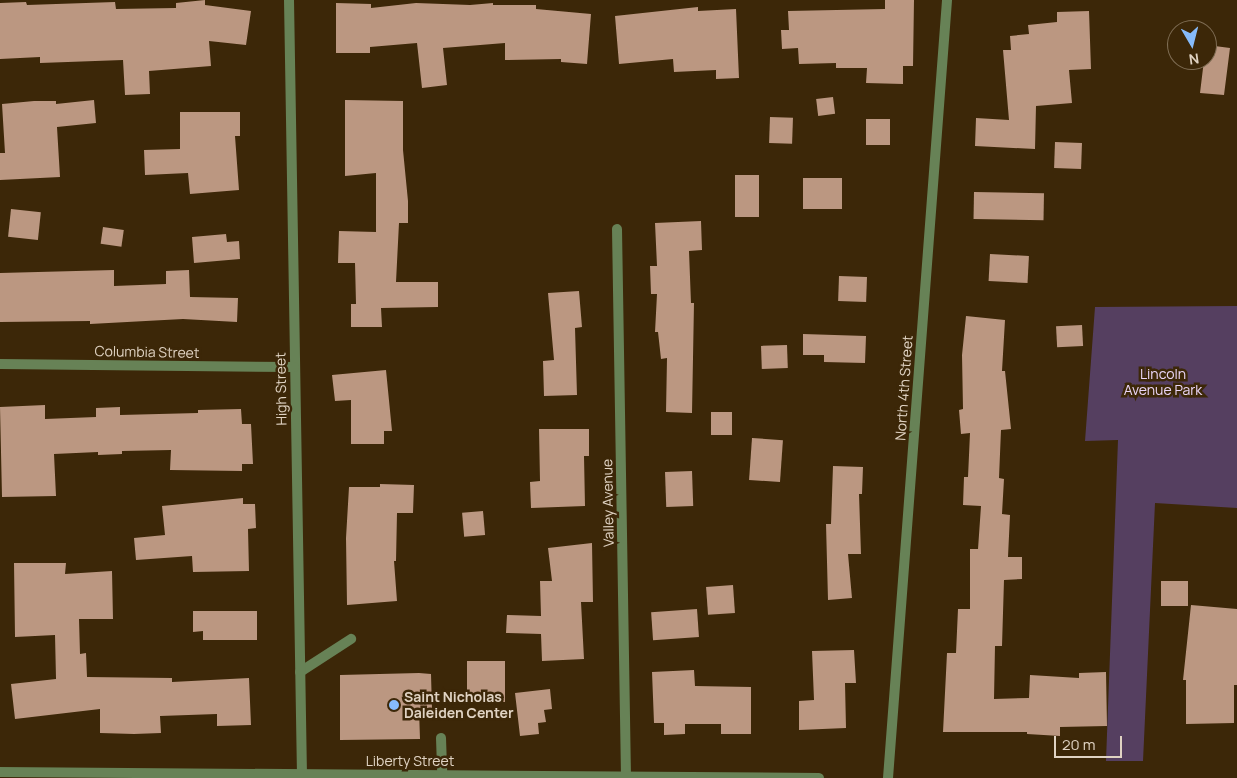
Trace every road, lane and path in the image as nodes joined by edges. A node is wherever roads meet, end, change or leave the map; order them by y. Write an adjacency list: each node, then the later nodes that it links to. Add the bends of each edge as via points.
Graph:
1 (289, 0): 5 (street, High Street)
2 (946, 0): 16 (street, North 4th Street)
3 (617, 229): 12 (street, Valley Avenue)
4 (0, 364): 5 (street, Columbia Street)
5 (294, 367): 7 (street, High Street)
6 (351, 639): 7 (street)
7 (300, 672): 11 (street, High Street)
8 (441, 738): 10 (street)
9 (0, 772): 11 (street, Liberty Street)
10 (442, 775): 11 (street, Liberty Street); 13 (street, Liberty Street)
11 (302, 776)
12 (626, 776): 13 (street, Liberty Street); 14 (street, Liberty Street)
13 (544, 777)
14 (708, 778): 15 (street, Liberty Street)
15 (819, 778)
16 (888, 778)

